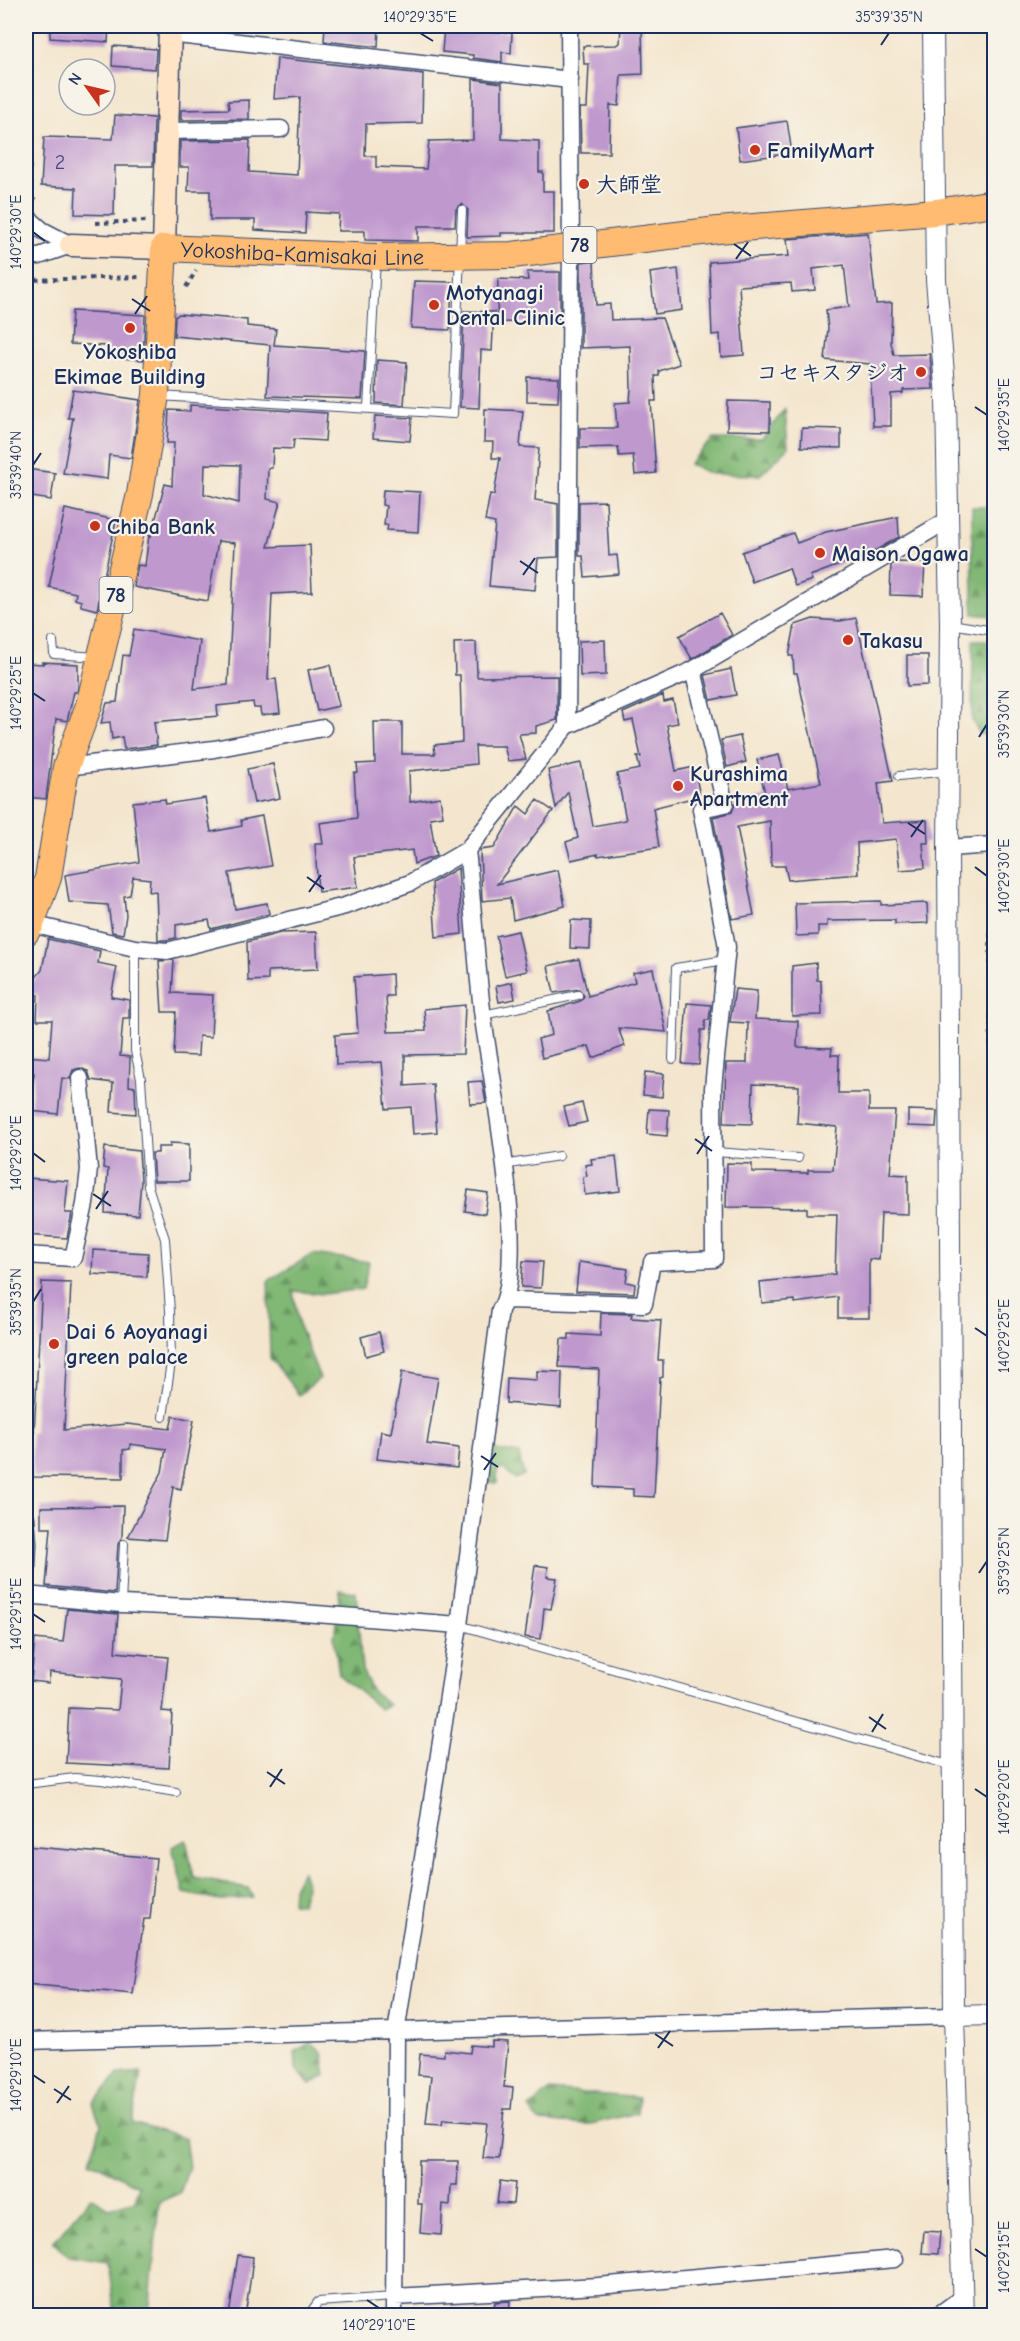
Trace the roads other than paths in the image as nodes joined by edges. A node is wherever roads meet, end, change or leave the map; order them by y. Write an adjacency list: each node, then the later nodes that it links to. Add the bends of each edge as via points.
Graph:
1 (569, 26): 4 (street)
2 (933, 26): 10 (street)
3 (170, 30): 4 (street); 6 (main road)
4 (570, 80): 12 (street)
5 (281, 129): 6 (street)
6 (167, 131): 13 (main road)
7 (994, 203): 10 (main road, Yokoshiba-Kamisakai Line / 78)
8 (30, 209): 11 (street, via 42,230)
9 (462, 210): 15 (lane)
10 (936, 212): 12 (main road, Yokoshiba-Kamisakai Line / 78); 19 (street)
11 (70, 245): 13 (main road); 14 (street, via 39,256)
12 (571, 246): 15 (main road, Yokoshiba-Kamisakai Line / 78, via 512,255); 25 (street)
13 (164, 248): 16 (main road, Yokoshiba-Kamisakai Line / 78); 17 (main road, Yokoshiba-Kamisakai Line / 78)
14 (26, 256)
15 (461, 256): 16 (main road, Yokoshiba-Kamisakai Line / 78); 18 (lane, via 453,414)
16 (376, 257): 18 (lane)
17 (156, 395): 18 (lane); 23 (main road, Yokoshiba-Kamisakai Line / 78, via 140,495)
18 (368, 408)
19 (948, 520): 20 (street); 24 (street)
20 (950, 624): 21 (lane); 28 (street)
21 (994, 631)
22 (53, 641): 23 (lane, via 54,654)
23 (100, 657): 27 (main road, Yokoshiba-Kamisakai Line / 78, via 89,705)
24 (693, 670): 25 (street); 35 (street, via 725,804 701,809 726,947)
25 (567, 726): 32 (street)
26 (323, 728): 27 (street, via 214,750)
27 (66, 767): 33 (main road, Yokoshiba-Kamisakai Line / 78, via 48,878)
28 (949, 771): 29 (lane); 31 (street)
29 (899, 776)
30 (992, 845): 31 (street)
31 (948, 848): 53 (street)
32 (467, 850): 34 (street, via 410,883 345,906 167,951); 37 (street)
33 (28, 928): 34 (street)
34 (135, 948): 46 (lane, via 135,1051 141,1078 147,1186 165,1239 170,1311 171,1362)
35 (725, 960): 38 (lane, via 676,968); 40 (street, via 713,1088)
36 (578, 995): 37 (lane)
37 (483, 1015): 43 (street)
38 (673, 1059)
39 (80, 1078): 44 (street, via 89,1169 73,1258)
40 (715, 1152): 42 (lane); 45 (street, via 714,1259 651,1262 644,1304)
41 (559, 1156): 43 (lane)
42 (798, 1158)
43 (503, 1165): 45 (street, via 512,1230)
44 (26, 1255)
45 (507, 1300): 52 (street, via 500,1310)
46 (163, 1417)
47 (26, 1518): 49 (street)
48 (124, 1544): 51 (lane)
49 (26, 1589)
50 (26, 1595): 51 (street)
51 (122, 1604): 52 (street)
52 (459, 1625): 53 (lane); 58 (street)
53 (955, 1767): 57 (street)
54 (26, 1784): 55 (lane, via 101,1780)
55 (176, 1792)
56 (994, 2015): 57 (street)
57 (954, 2016): 58 (street); 62 (street)
58 (396, 2033): 59 (street); 61 (street)
59 (26, 2041)
60 (895, 2259): 61 (street, via 598,2286)
61 (394, 2297): 63 (lane, via 318,2301); 64 (street)
62 (963, 2306): 65 (street)
63 (308, 2316)
64 (394, 2316)
65 (937, 2316)

